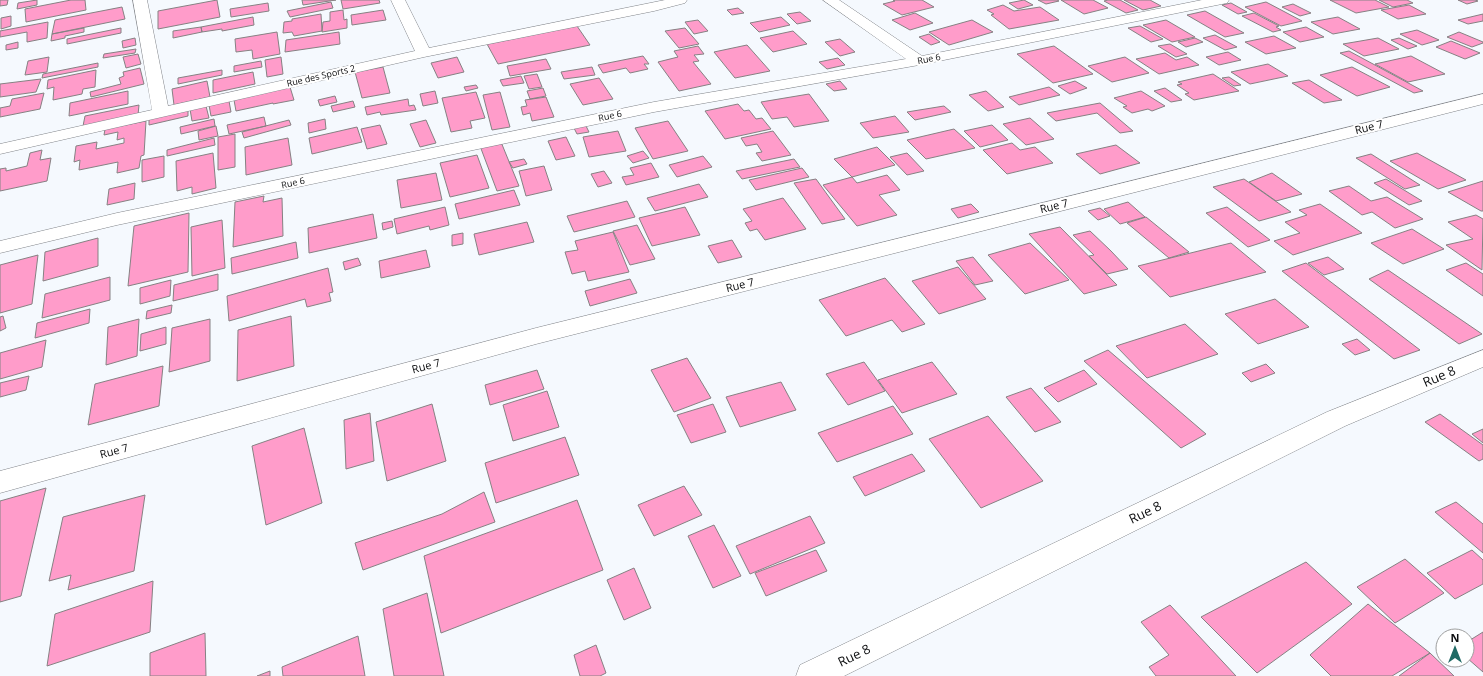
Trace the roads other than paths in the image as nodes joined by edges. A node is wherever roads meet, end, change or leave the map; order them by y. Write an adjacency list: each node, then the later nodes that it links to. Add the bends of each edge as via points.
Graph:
1 (140, 0): 9 (street)
2 (398, 0): 6 (street)
3 (680, 0): 6 (street, Rue des Sports 2)
4 (832, 0): 7 (street)
5 (1222, 0): 7 (street, Rue 6)
6 (424, 53): 9 (street, Rue des Sports 2)
7 (919, 60): 11 (street, Rue 6, via 654,107 117,219)
8 (1483, 98): 13 (street, Rue 7, via 544,334)
9 (161, 113): 10 (street, Rue des Sports 2)
10 (0, 149)
11 (0, 247)
12 (1483, 358): 14 (street, Rue 8, via 1336,419)
13 (0, 482)
14 (811, 676)

